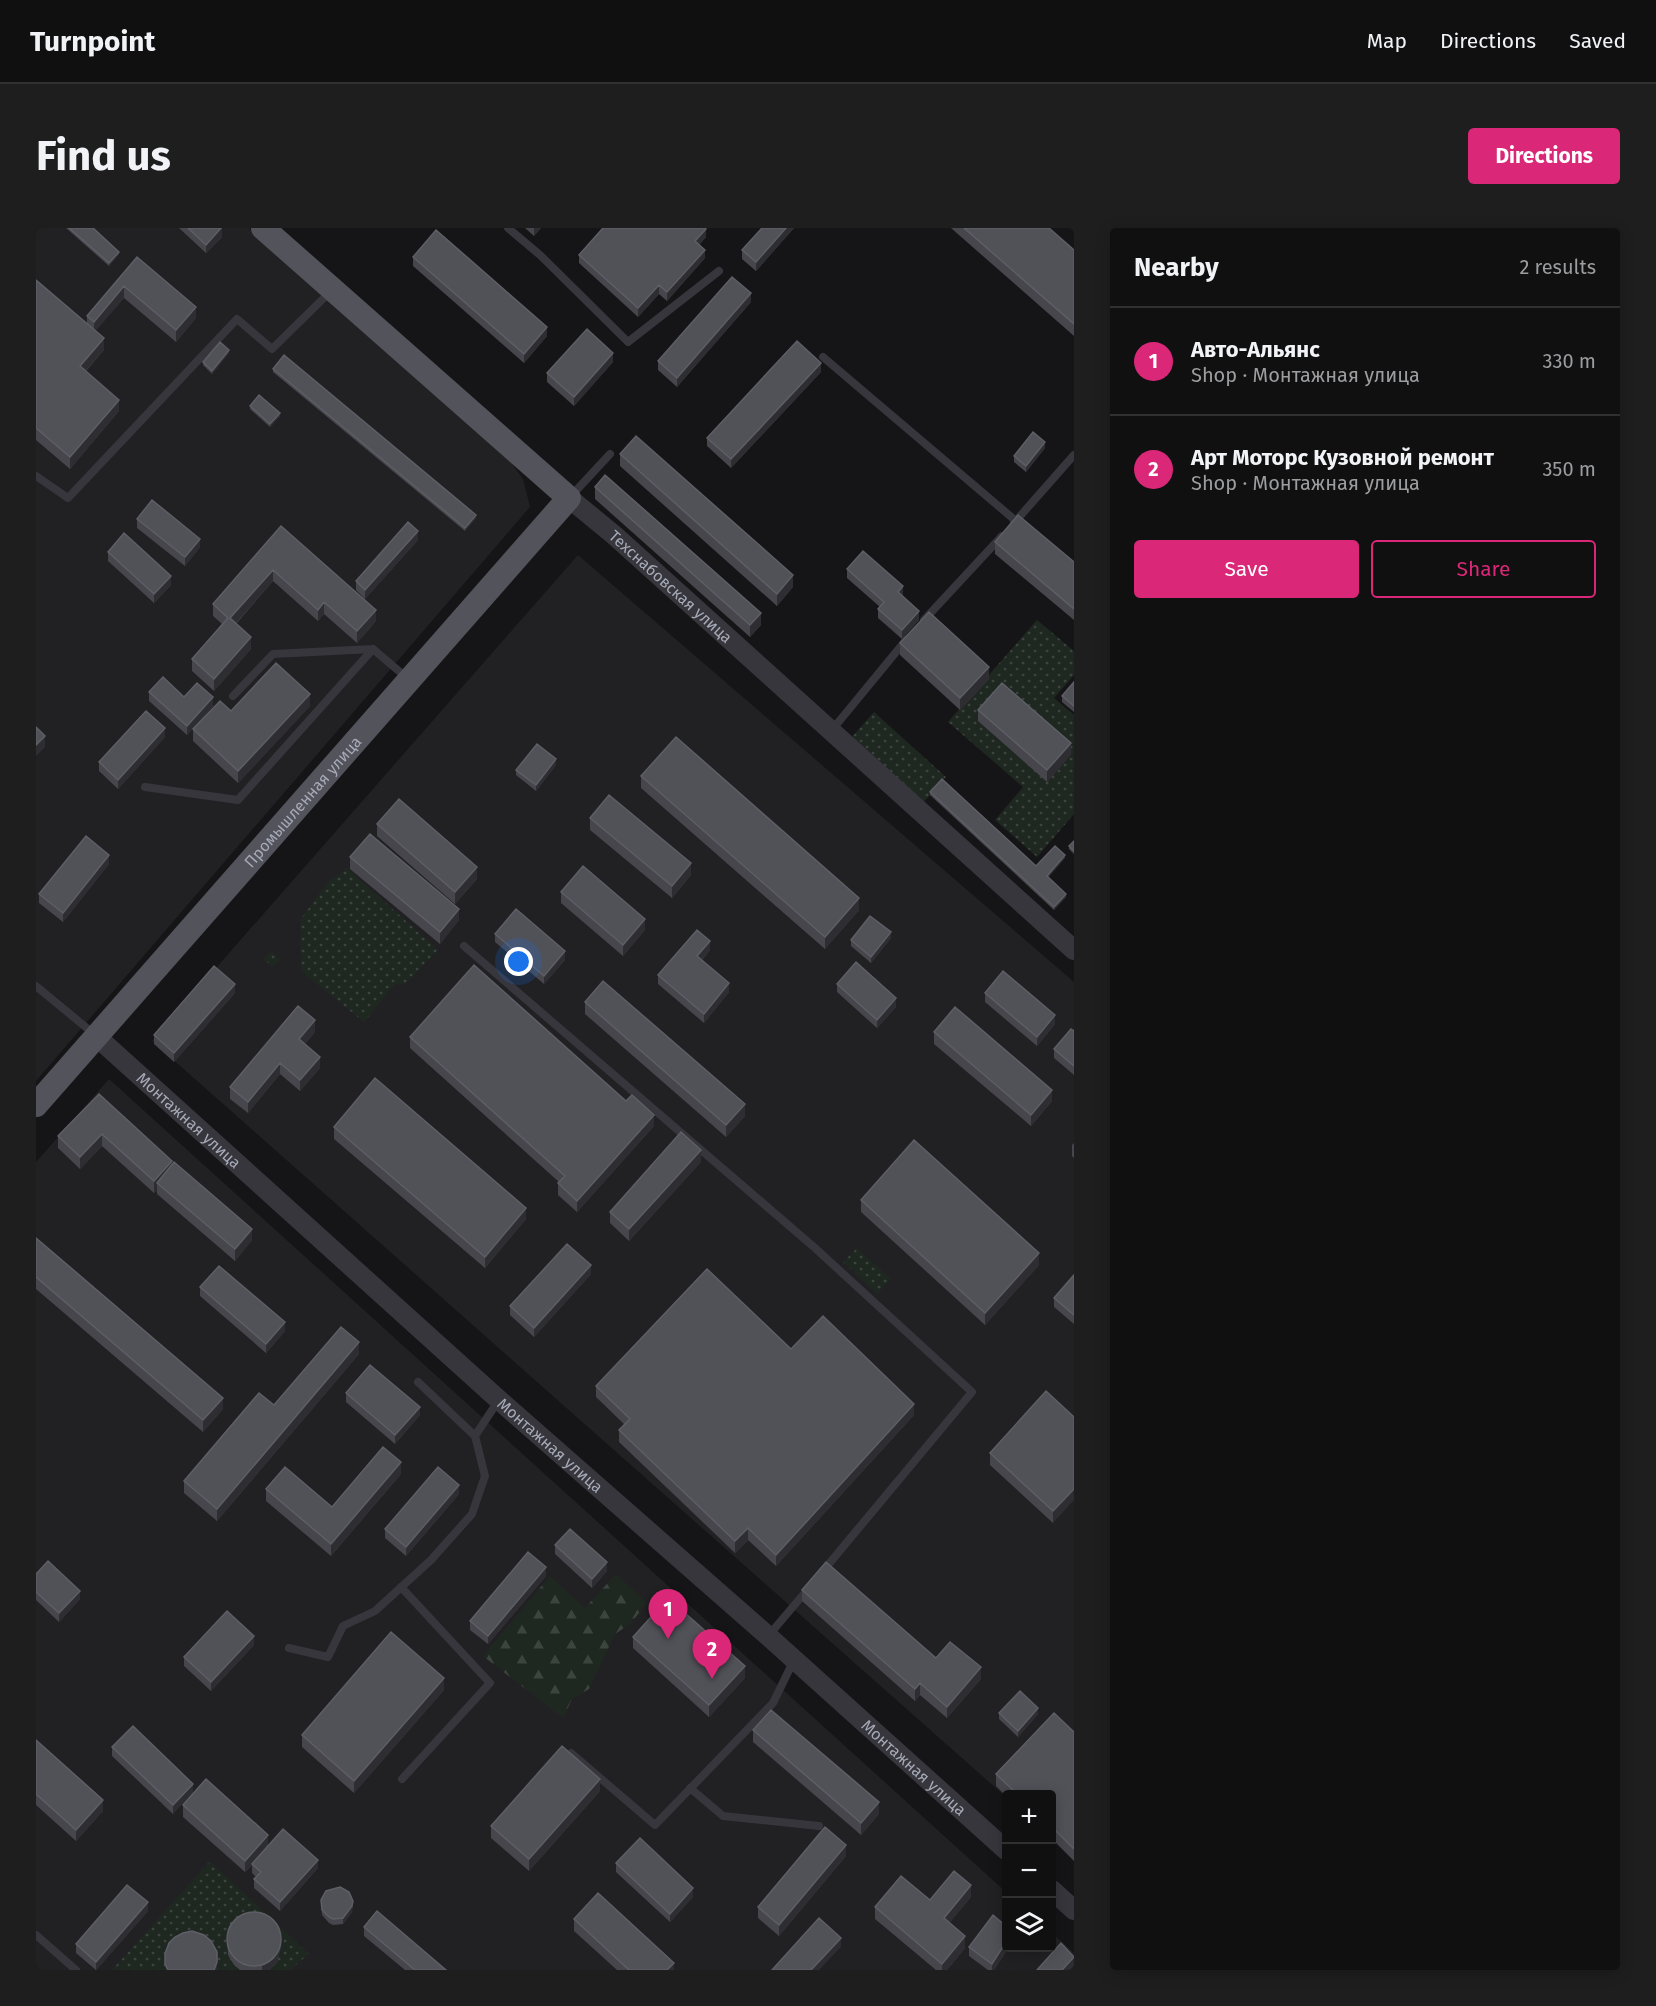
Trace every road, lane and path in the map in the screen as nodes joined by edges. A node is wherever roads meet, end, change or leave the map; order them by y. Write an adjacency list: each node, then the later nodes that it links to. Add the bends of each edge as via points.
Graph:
1 (263, 228): 4 (main road, Техснабовская улица)
2 (508, 228): 3 (lane, via 628,342)
3 (719, 271)
4 (333, 289): 8 (lane, via 272,350 237,319 68,498); 9 (main road, Техснабовская улица)
5 (823, 357): 10 (lane)
6 (610, 454): 9 (lane)
7 (1074, 455): 10 (lane)
8 (36, 476)
9 (569, 498): 12 (main road, Промышленная улица); 14 (street, Техснабовская улица)
10 (1016, 521): 14 (lane, via 892,655)
11 (373, 649): 12 (lane); 13 (lane, via 273,654); 15 (lane, via 238,800)
12 (408, 679): 19 (main road, Промышленная улица)
13 (233, 696)
14 (831, 731): 17 (street, Техснабовская улица)
15 (145, 787)
16 (465, 946): 24 (lane, via 815,1248 972,1392)
17 (1074, 950)
18 (36, 986): 19 (lane)
19 (97, 1037): 20 (main road, Промышленная улица); 22 (street, Монтажная улица)
20 (36, 1105)
21 (418, 1383): 23 (lane)
22 (499, 1400): 23 (lane); 27 (street, Монтажная улица)
23 (475, 1436): 26 (lane, via 485,1476 472,1514)
24 (820, 1575)
25 (812, 1584): 27 (lane)
26 (401, 1587): 28 (lane, via 375,1611 343,1626 328,1657); 31 (lane, via 490,1683)
27 (768, 1636): 29 (street, Монтажная улица)
28 (289, 1648)
29 (794, 1660): 32 (lane, via 773,1703); 34 (street, Монтажная улица)
30 (571, 1753): 32 (lane, via 655,1825)
31 (402, 1779)
32 (690, 1788): 33 (lane, via 723,1816)
33 (819, 1826)
34 (1002, 1846)
35 (1056, 1894): 36 (street)
36 (1074, 1910)
37 (36, 1935): 38 (lane)
38 (76, 1970)

